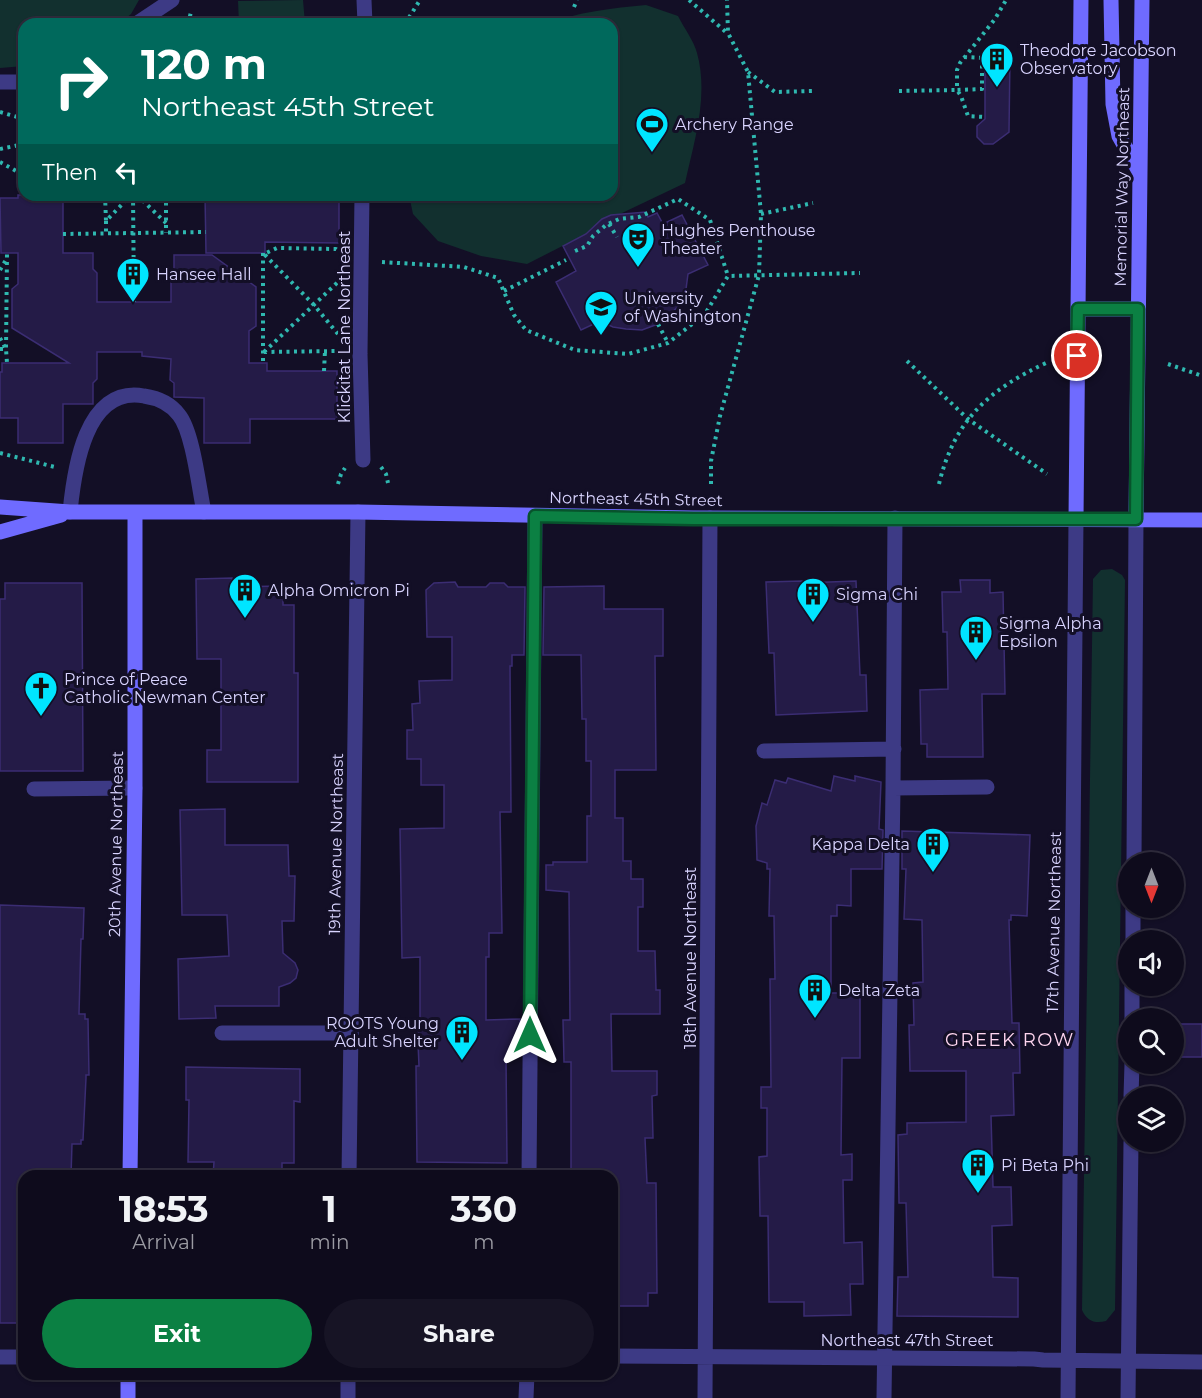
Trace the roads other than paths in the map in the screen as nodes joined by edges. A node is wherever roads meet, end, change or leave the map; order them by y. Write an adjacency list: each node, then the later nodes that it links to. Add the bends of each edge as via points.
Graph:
1 (172, 0): 6 (street)
2 (364, 0): 7 (street)
3 (1081, 0): 12 (street)
4 (1111, 0): 10 (street, via 1113,104 1119,136)
5 (1142, 0): 10 (street, Memorial Way Northeast)
6 (145, 18)
7 (364, 18)
8 (0, 82): 9 (street)
9 (18, 82)
10 (1140, 173): 13 (street, Memorial Way Northeast)
11 (362, 201): 14 (street, Klickitat Lane Northeast, via 357,352)
12 (1078, 309): 13 (street); 23 (street)
13 (1138, 309): 24 (street, Memorial Way Northeast)
14 (363, 460)
15 (0, 507): 16 (street, Northeast 45th Street)
16 (70, 512): 17 (street, Northeast 45th Street); 18 (street, via 85,438 98,414 108,402 136,394 170,405 181,416); 26 (street, Northeast 45th Street)
17 (135, 512): 18 (street, Northeast 45th Street); 30 (street, 20th Avenue Northeast)
18 (204, 512): 19 (street, Northeast 45th Street)
19 (358, 512): 20 (street, Northeast 45th Street); 35 (street, 19th Avenue Northeast)
20 (535, 516): 21 (street, Northeast 45th Street); 39 (street)
21 (710, 519): 22 (street, Northeast 45th Street); 43 (street, 18th Avenue Northeast)
22 (895, 519): 23 (street, Northeast 45th Street); 27 (street)
23 (1076, 519): 24 (street, Northeast 45th Street); 45 (street, 17th Avenue Northeast)
24 (1136, 519): 25 (street, Northeast 45th Street); 33 (street)
25 (1202, 520)
26 (0, 532)
27 (894, 749): 28 (street); 31 (street)
28 (764, 750)
29 (987, 787): 31 (street)
30 (135, 788): 32 (street); 37 (street, 20th Avenue Northeast)
31 (893, 788): 44 (street)
32 (34, 789)
33 (1134, 852)
34 (222, 1034): 35 (street)
35 (351, 1034): 38 (street, 19th Avenue Northeast)
36 (1131, 1152): 46 (street)
37 (130, 1170)
38 (349, 1170)
39 (529, 1170)
40 (618, 1356): 43 (street, Northeast 47th Street)
41 (0, 1357): 42 (street)
42 (18, 1357)
43 (706, 1357): 44 (street, Northeast 47th Street); 54 (street, 18th Avenue Northeast)
44 (884, 1358): 45 (street, Northeast 47th Street); 55 (street)
45 (1068, 1361): 46 (street, Northeast 47th Street); 56 (street, 17th Avenue Northeast)
46 (1128, 1361): 47 (street, Northeast 47th Street); 57 (street)
47 (1202, 1362)
48 (128, 1380): 51 (street)
49 (348, 1380): 52 (street)
50 (527, 1380): 53 (street)
51 (128, 1398)
52 (348, 1398)
53 (526, 1398)
54 (705, 1398)
55 (884, 1398)
56 (1068, 1398)
57 (1128, 1398)

